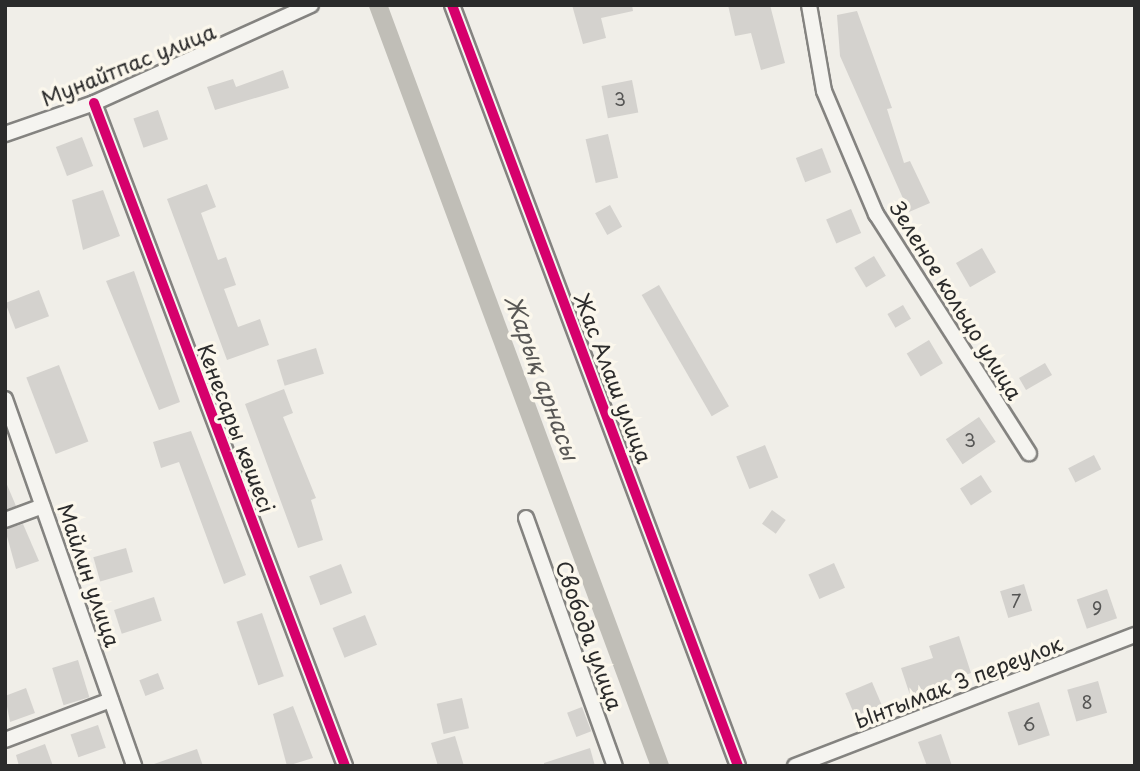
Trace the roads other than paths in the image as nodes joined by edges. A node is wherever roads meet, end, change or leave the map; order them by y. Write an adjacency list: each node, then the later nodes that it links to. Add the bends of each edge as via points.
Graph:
1 (452, 5): 17 (street, Жас Алаш улица)
2 (809, 5): 7 (street, Зеленое кольцо улица, via 824,91 876,214)
3 (307, 9): 4 (street, Мунайтпас улица)
4 (94, 103): 5 (street, Мунайтпас улица); 15 (street, Кенесары көшесі)
5 (5, 134)
6 (5, 399): 8 (street, Майлин улица)
7 (1030, 453)
8 (43, 506): 10 (street); 12 (street, Майлин улица)
9 (526, 518): 16 (street, Свобода улица)
10 (5, 520)
11 (1135, 635): 18 (street, Ынтымак 3 переулок)
12 (111, 700): 13 (street); 14 (street, Майлин улица)
13 (5, 740)
14 (135, 766)
15 (345, 766)
16 (615, 766)
17 (738, 766)
18 (796, 766)

